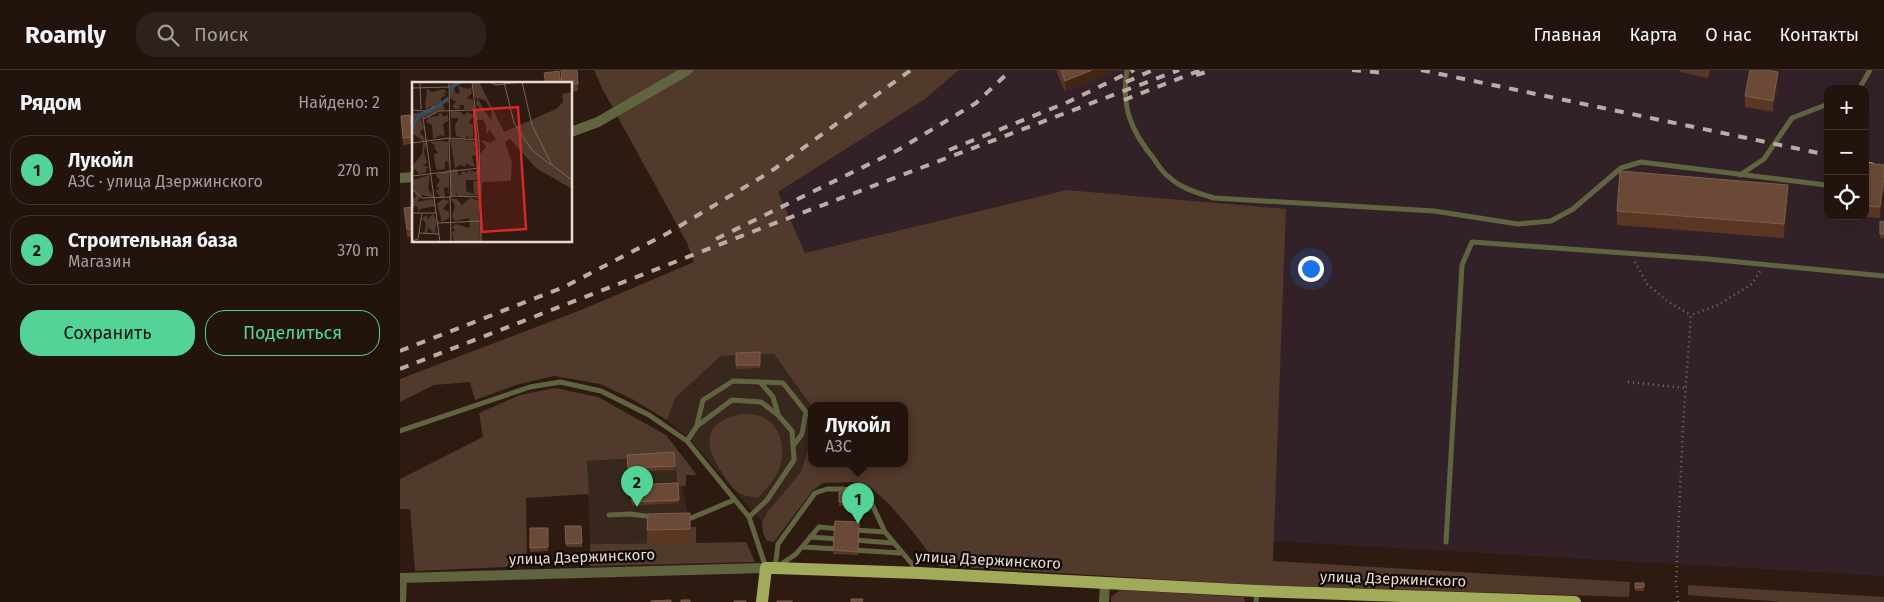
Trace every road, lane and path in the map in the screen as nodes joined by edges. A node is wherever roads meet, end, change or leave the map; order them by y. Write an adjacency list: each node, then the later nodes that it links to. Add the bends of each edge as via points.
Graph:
1 (688, 70): 6 (street, via 598,122)
2 (1127, 70): 7 (lane, via 1124,92 1131,124 1147,151 1168,177 1190,191 1214,198 1434,211 1518,224 1551,221 1573,209 1621,168 1641,162)
3 (1870, 70): 4 (lane)
4 (1861, 85)
5 (1824, 106): 7 (lane, via 1792,118 1764,159)
6 (572, 132)
7 (1740, 175): 8 (lane)
8 (1824, 185)
9 (1630, 254): 10 (lane); 12 (path, via 1647,284 1668,302); 28 (lane, via 1472,242 1462,265)
10 (1764, 264): 11 (lane); 12 (path, via 1752,284 1718,305)
11 (1884, 276)
12 (1691, 315): 15 (path)
13 (760, 382): 16 (lane, via 772,397); 17 (lane, via 733,381 703,400); 20 (lane, via 783,383 806,412 802,434)
14 (1628, 382): 15 (path)
15 (1685, 388): 43 (path, via 1676,582)
16 (778, 415): 17 (lane, via 760,402 732,400); 20 (lane, via 792,431)
17 (697, 426): 19 (lane)
18 (400, 430): 19 (lane, via 530,387 560,382 601,391 649,416)
19 (687, 441): 21 (lane)
20 (793, 446): 23 (lane, via 794,460 767,500)
21 (734, 500): 23 (lane); 25 (lane)
22 (609, 515): 24 (lane, via 630,514)
23 (749, 517): 32 (lane)
24 (663, 519)
25 (680, 522)
26 (885, 532): 27 (lane, via 819,527); 29 (lane); 32 (lane, via 870,500 861,491 827,489 816,493 778,544)
27 (810, 537): 29 (lane); 30 (lane)
28 (1446, 542)
29 (893, 543): 31 (lane)
30 (803, 547): 31 (lane); 32 (lane)
31 (901, 553): 33 (lane)
32 (771, 568): 33 (main road, улица Дзержинского); 34 (street, улица Дзержинского); 40 (main road)
33 (919, 573): 35 (main road, улица Дзержинского)
34 (401, 578): 39 (street)
35 (1105, 582): 36 (main road, улица Дзержинского); 41 (street)
36 (1257, 597): 37 (main road, улица Дзержинского)
37 (1368, 598): 38 (main road, улица Дзержинского)
38 (1455, 599): 42 (main road, улица Дзержинского)
39 (401, 602)
40 (762, 602)
41 (1104, 602)
42 (1575, 602)
43 (1678, 602)

